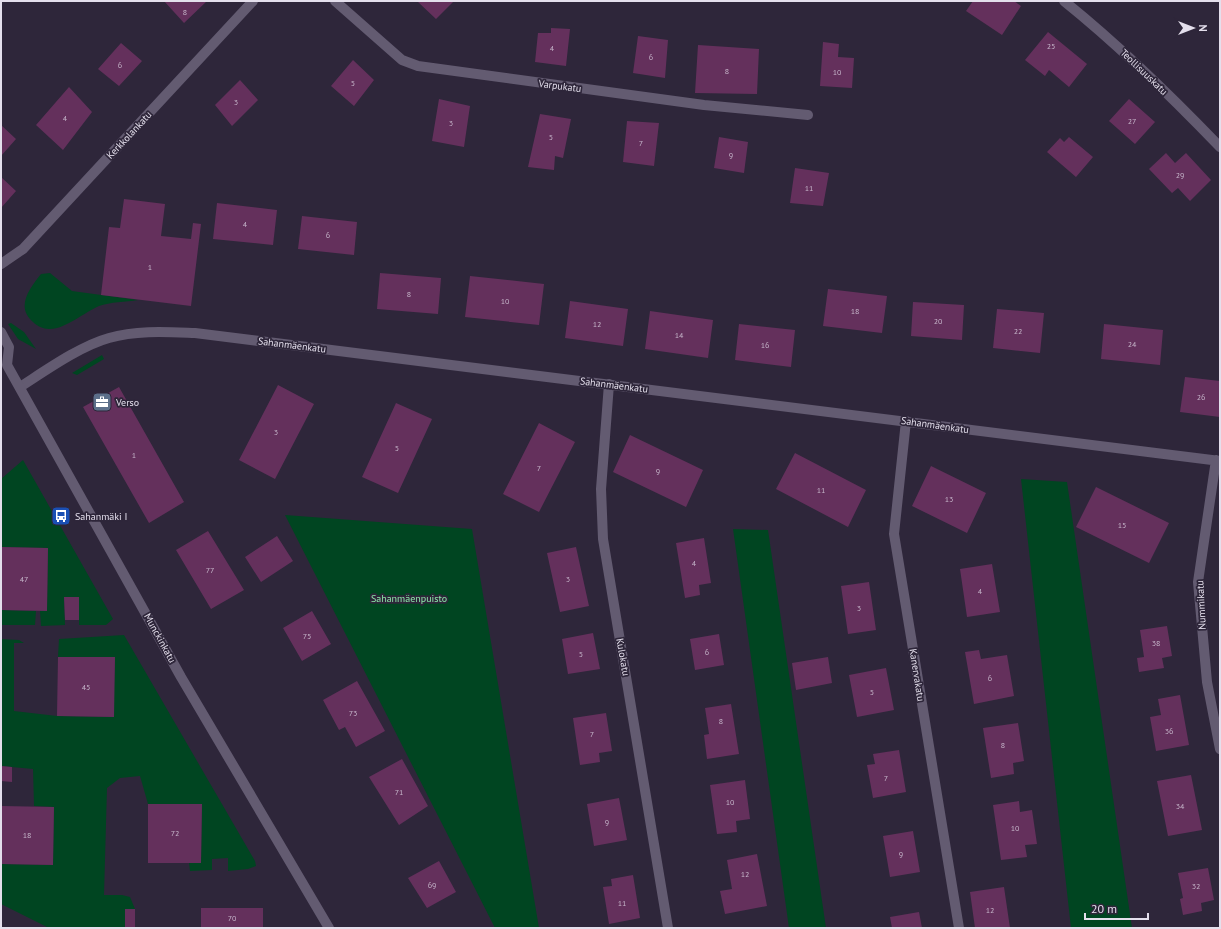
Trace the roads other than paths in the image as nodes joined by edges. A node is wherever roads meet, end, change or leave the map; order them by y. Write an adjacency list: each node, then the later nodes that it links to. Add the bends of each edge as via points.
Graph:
1 (253, 1): 6 (street, Kerkkolankatu, via 23,250)
2 (335, 1): 4 (street, Varpukatu, via 402,60 418,66 704,105)
3 (1064, 1): 5 (street, Teollisuuskatu, via 1106,35)
4 (808, 115)
5 (1220, 147)
6 (1, 264)
7 (1, 332): 8 (street, Munckinkatu, via 9,347)
8 (4, 364): 10 (street, Munckinkatu)
9 (608, 384): 10 (street, Sahanmäenkatu, via 195,333 154,332 122,335 97,342); 11 (street, Sahanmäenkatu); 17 (street, Kulokatu, via 601,489 602,539)
10 (20, 387): 14 (street, Munckinkatu, via 181,677)
11 (906, 421): 12 (street, Sahanmäenkatu); 18 (street, Kanervakatu, via 894,534)
12 (1218, 461): 13 (street, Nummikatu, via 1198,582 1207,682)
13 (1220, 749)
14 (317, 908): 15 (street, Munckinkatu); 16 (street, Munckinkatu)
15 (320, 928)
16 (329, 928)
17 (668, 928)
18 (959, 928)

